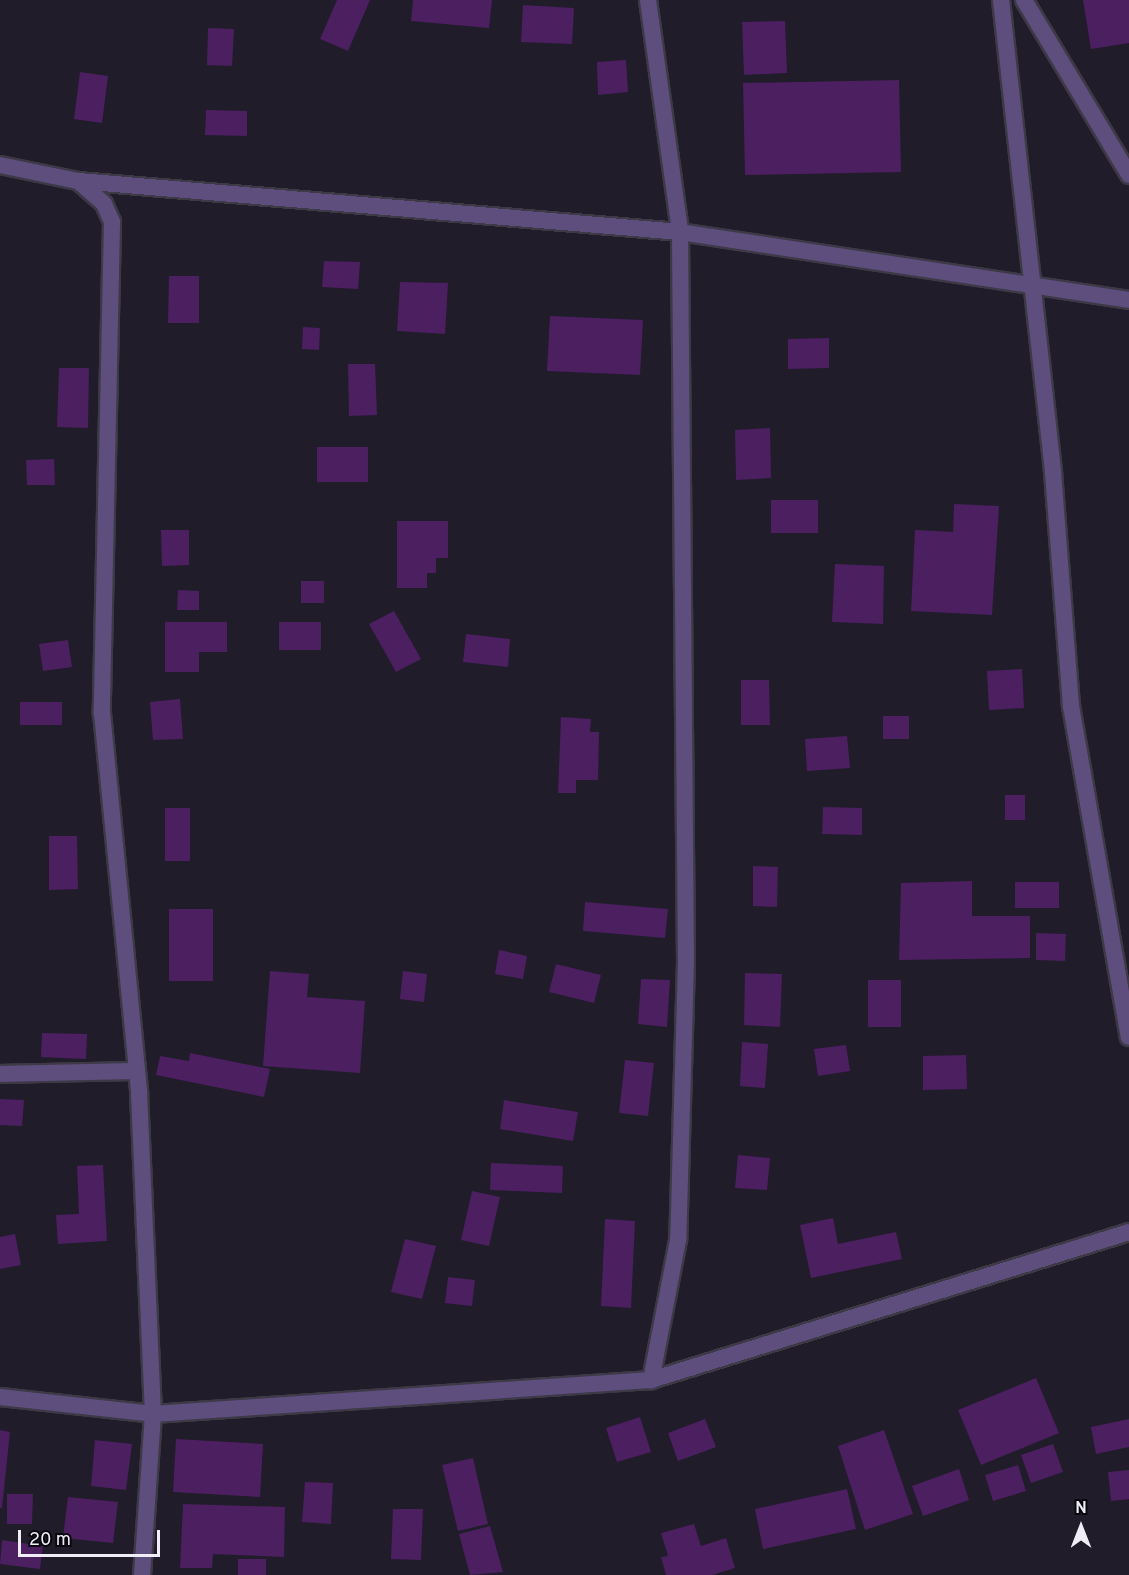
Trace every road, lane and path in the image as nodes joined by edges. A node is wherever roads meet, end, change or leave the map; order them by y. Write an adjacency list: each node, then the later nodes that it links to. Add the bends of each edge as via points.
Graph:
1 (648, 0): 7 (street)
2 (1001, 0): 8 (street)
3 (1024, 0): 5 (street)
4 (0, 165): 6 (street)
5 (1129, 175)
6 (78, 181): 7 (street); 11 (street, via 104,204 112,222 102,713)
7 (680, 232): 8 (street); 14 (street, via 686,962 678,1240)
8 (1029, 285): 9 (street); 10 (street, via 1053,472 1071,706)
9 (1129, 300)
10 (1129, 1037)
11 (137, 1071): 12 (street); 16 (street)
12 (0, 1074)
13 (1129, 1232): 14 (street)
14 (651, 1380): 16 (street)
15 (0, 1397): 16 (street)
16 (153, 1414): 17 (street)
17 (142, 1575)

